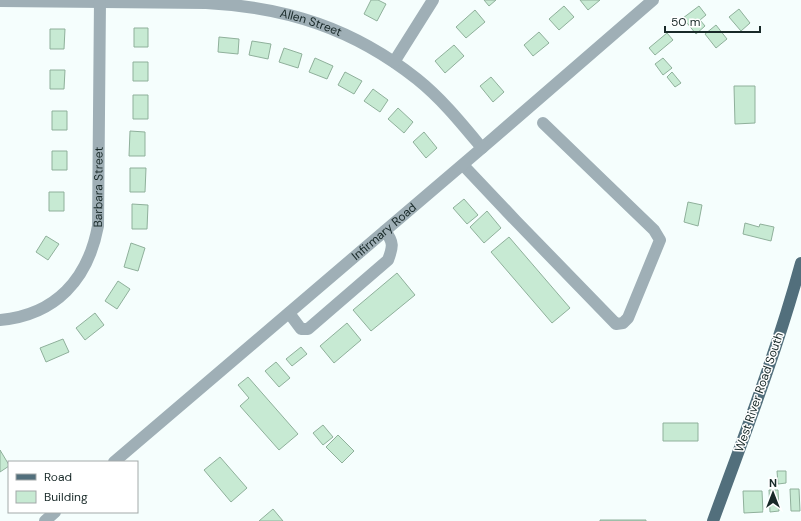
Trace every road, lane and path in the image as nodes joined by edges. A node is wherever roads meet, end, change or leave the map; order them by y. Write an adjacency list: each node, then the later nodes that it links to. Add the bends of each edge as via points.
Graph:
1 (433, 0): 6 (street)
2 (653, 0): 8 (street, Infirmary Road)
3 (0, 1): 4 (street, Allen Street)
4 (100, 1): 5 (street, Allen Street); 13 (street, Barbara Street, via 98,226 94,244 79,277 53,302 29,315)
5 (263, 4): 6 (street, Allen Street, via 337,31)
6 (394, 62): 8 (street, Allen Street, via 440,100)
7 (543, 123): 9 (street, via 654,230 660,240 628,318 623,323 616,324)
8 (482, 148): 9 (street, Infirmary Road)
9 (463, 165): 10 (street, Infirmary Road)
10 (385, 231): 12 (street, Infirmary Road); 12 (street, via 391,239 392,250 388,260 308,329 301,329)
11 (801, 263): 17 (main road, West River Road South, via 763,383)
12 (288, 313): 14 (street, Infirmary Road)
13 (0, 320)
14 (115, 461)
15 (54, 513): 16 (street)
16 (45, 521)
17 (712, 521)

